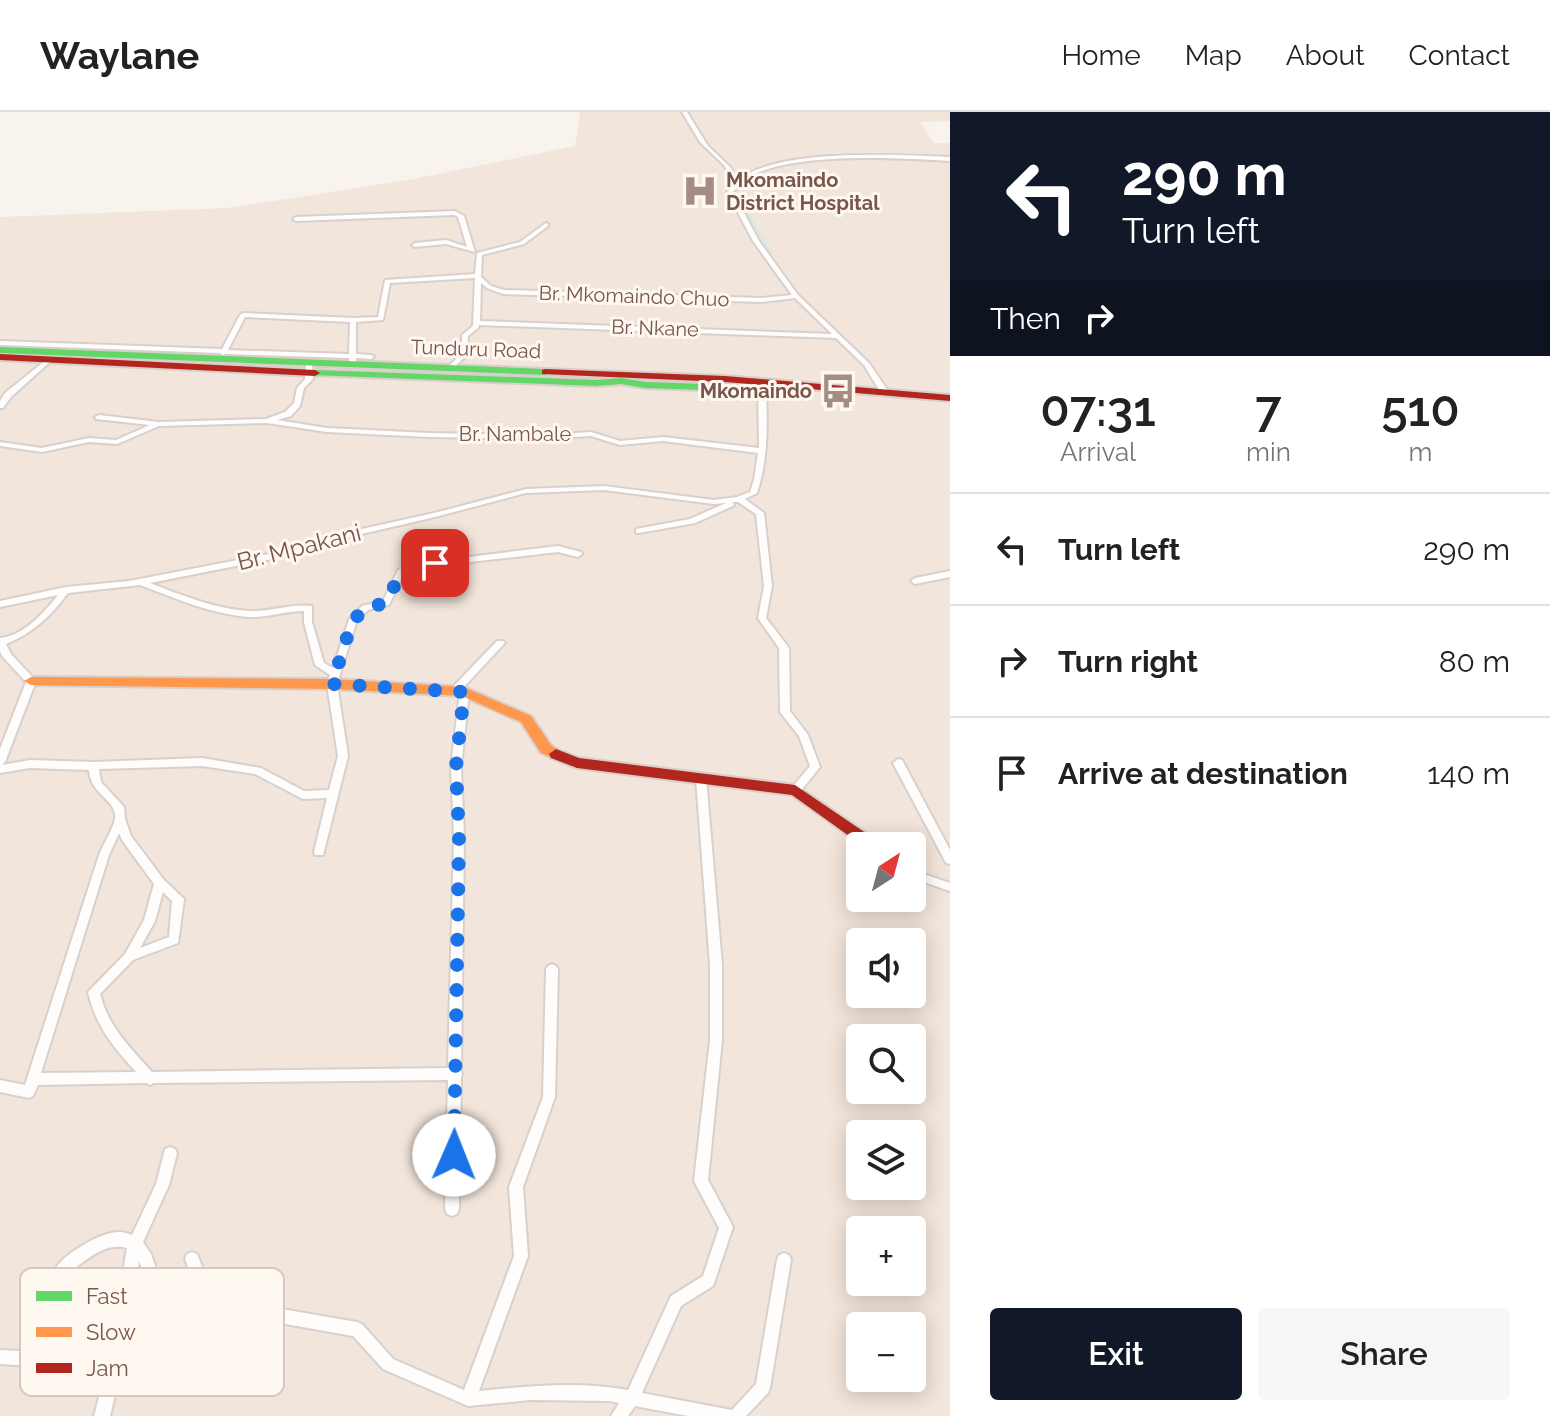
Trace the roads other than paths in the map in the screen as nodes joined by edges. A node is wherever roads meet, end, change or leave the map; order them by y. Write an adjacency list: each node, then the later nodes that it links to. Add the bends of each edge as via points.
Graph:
1 (684, 112): 3 (street, via 702,140 732,169)
2 (950, 159): 3 (street, via 818,158 776,165)
3 (735, 183): 10 (street, via 730,192 756,241)
4 (296, 219): 7 (street, via 455,213 461,216)
5 (546, 225): 8 (street, via 522,243)
6 (415, 245): 7 (street, via 446,242)
7 (471, 250): 8 (street)
8 (479, 254): 9 (street)
9 (476, 276): 10 (street, Br. Mkomaindo Chuo, via 503,292 761,300); 11 (street, via 387,281 381,319); 12 (street)
10 (796, 296): 13 (street)
11 (353, 320): 16 (street, via 243,315); 20 (street)
12 (476, 323): 13 (street, Br. Nkane); 22 (street, via 465,335 465,354)
13 (834, 336): 24 (street, via 867,364)
14 (0, 343): 16 (street)
15 (0, 350): 16 (main road, Tunduru Road)
16 (223, 354): 20 (street); 21 (main road, Tunduru Road)
17 (0, 357): 19 (main road)
18 (371, 357): 20 (street)
19 (48, 361): 21 (main road); 26 (street)
20 (352, 361): 21 (main road, Tunduru Road); 22 (main road, Tunduru Road)
21 (309, 367): 23 (main road); 28 (street, via 297,404 288,414)
22 (449, 369): 23 (main road, Tunduru Road)
23 (762, 385): 24 (main road, Tunduru Road); 31 (street)
24 (884, 391): 25 (main road, Tunduru Road)
25 (950, 398)
26 (0, 406)
27 (99, 417): 29 (street)
28 (267, 421): 29 (street, Br. Nambale); 31 (street, Br. Nambale, via 429,435 591,434 620,443 663,439)
29 (158, 424): 30 (street, via 117,442 89,440 42,450)
30 (0, 444)
31 (762, 451): 32 (street, via 753,493)
32 (739, 499): 33 (street, via 692,521); 37 (street, Br. Mpakani, via 714,502 604,488 526,491 297,551); 50 (street, via 760,513 768,586 762,618 784,648 785,712 803,735 815,767)
33 (639, 531)
34 (578, 554): 42 (street, via 558,549 457,559 401,572 386,603 365,608 352,622)
35 (950, 574): 36 (street)
36 (915, 581)
37 (140, 582): 38 (street, Br. Mpakani); 42 (street, via 198,602 260,614 309,608 320,665)
38 (66, 590): 39 (street, Br. Mpakani); 40 (street, via 47,617 26,634)
39 (0, 604)
40 (0, 642): 43 (street)
41 (500, 643): 44 (street)
42 (333, 679): 43 (main road); 44 (main road); 51 (street, via 343,756)
43 (31, 681): 45 (street)
44 (459, 692): 49 (main road, via 526,719 546,749 577,763); 61 (street)
45 (0, 762)
46 (898, 763): 55 (street)
47 (94, 766): 48 (street, via 30,764); 51 (street, via 202,762 257,771 303,795); 52 (street, via 92,776 119,807)
48 (0, 769)
49 (701, 778): 50 (main road); 78 (street, via 716,965 716,1040 701,1181 726,1227 708,1281 676,1301)
50 (795, 790): 53 (main road)
51 (331, 794): 54 (street)
52 (120, 819): 57 (street, via 126,837); 62 (street)
53 (857, 832)
54 (319, 852)
55 (950, 860)
56 (926, 879): 58 (street)
57 (160, 883): 59 (street, via 149,921); 59 (street, via 178,899 174,940)
58 (950, 887)
59 (129, 957): 63 (street, via 94,992 96,1006 105,1026)
60 (552, 969): 79 (street, via 549,1097 516,1187 521,1256)
61 (456, 1074): 63 (street); 66 (street)
62 (34, 1079): 63 (street); 64 (street, via 29,1092)
63 (150, 1079)
64 (0, 1086)
65 (170, 1153): 67 (street, via 162,1185)
66 (452, 1209)
67 (135, 1243): 70 (street, via 95,1243); 71 (street); 72 (street)
68 (192, 1259): 73 (street)
69 (784, 1260): 83 (street, via 763,1388)
70 (63, 1268)
71 (131, 1268)
72 (151, 1268)
73 (196, 1268)
74 (284, 1316): 79 (street, via 357,1329 388,1364)
75 (0, 1357): 76 (street)
76 (20, 1358)
77 (107, 1396): 80 (street)
78 (632, 1398): 79 (street, via 531,1393); 81 (street); 82 (street)
79 (468, 1399)
80 (102, 1416)
81 (619, 1416)
82 (729, 1416)
83 (736, 1416)

